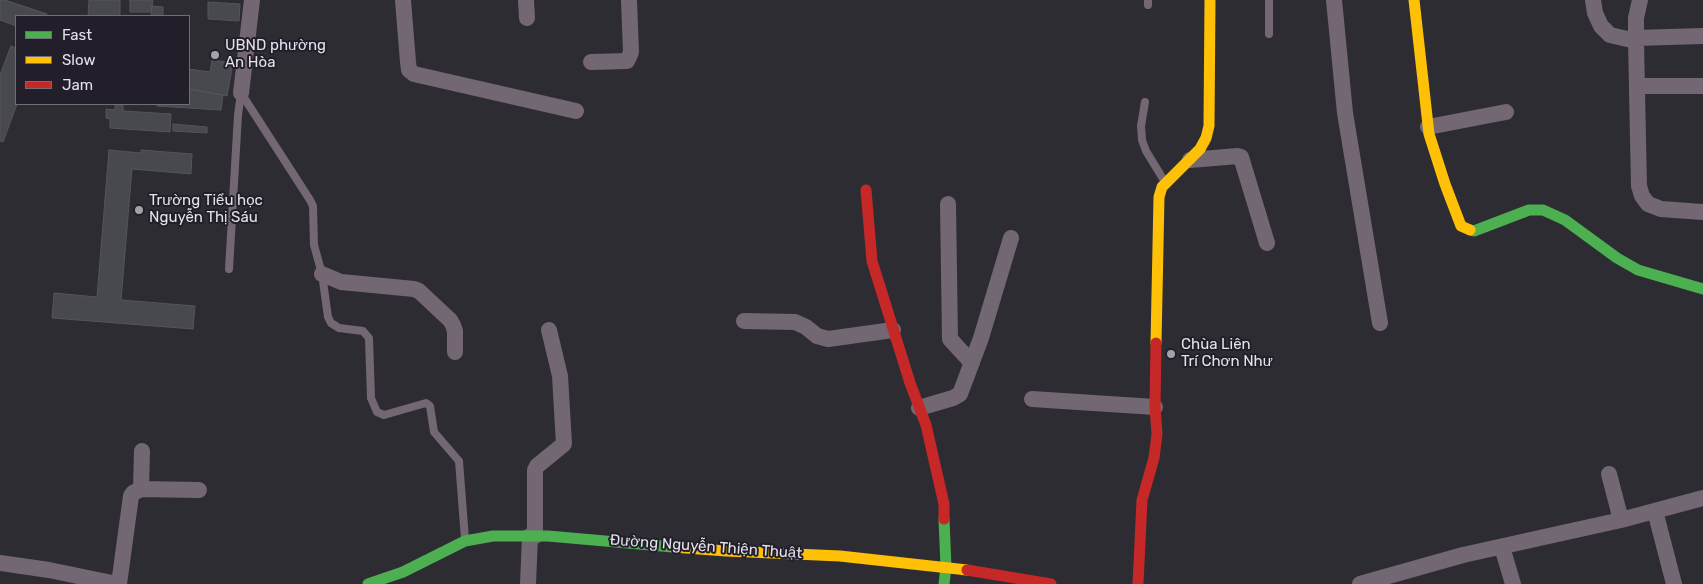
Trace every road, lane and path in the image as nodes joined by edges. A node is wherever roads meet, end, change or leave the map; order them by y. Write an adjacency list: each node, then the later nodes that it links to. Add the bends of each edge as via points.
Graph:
1 (252, 0): 18 (street)
2 (404, 0): 20 (street, via 409,70 414,74)
3 (526, 0): 11 (street)
4 (629, 0): 15 (street, via 631,52 627,61)
5 (1210, 0): 23 (street, via 1208,126 1206,138)
6 (1269, 0): 12 (lane)
7 (1334, 0): 34 (street, via 1345,113)
8 (1414, 0): 22 (street)
9 (1593, 0): 14 (street, via 1601,26 1610,35)
10 (1640, 0): 14 (street)
11 (527, 18)
12 (1269, 34)
13 (1703, 36): 14 (street)
14 (1636, 39): 16 (street)
15 (591, 62)
16 (1637, 86): 17 (street); 27 (street, via 1642,196 1648,204 1661,209)
17 (1703, 86)
18 (241, 93): 30 (lane); 31 (lane, via 313,206 314,245)
19 (1145, 102): 24 (lane, via 1142,140)
20 (576, 111)
21 (1506, 112): 22 (street)
22 (1428, 127): 32 (street, via 1445,184 1461,226 1467,230 1474,231 1529,210 1543,210 1565,220 1638,270)
23 (1190, 160): 24 (street); 29 (street, via 1241,157)
24 (1166, 184): 40 (street, via 1162,187 1158,209)
25 (866, 190): 36 (street, via 872,262)
26 (948, 204): 38 (street, via 950,339)
27 (1703, 212)
28 (1011, 238): 38 (street)
29 (1267, 243)
30 (229, 269)
31 (322, 274): 37 (street, via 341,282 419,291 453,325); 50 (lane, via 331,323 339,328 363,331 369,338 371,398 377,412 384,414 424,402 430,406 434,432 460,465)
32 (1703, 289)
33 (744, 321): 36 (street, via 795,322 828,339)
34 (1380, 323)
35 (549, 330): 49 (street, via 560,376 564,444 535,470)
36 (893, 330): 41 (street)
37 (455, 352)
38 (972, 362): 41 (street, via 960,394)
39 (1032, 398): 40 (street)
40 (1155, 407): 63 (street, via 1157,434 1142,500)
41 (919, 408): 53 (street, via 944,504)
42 (142, 451): 44 (street)
43 (1609, 474): 48 (street)
44 (141, 489): 45 (street); 58 (street, via 131,496)
45 (199, 490)
46 (1703, 498): 47 (street)
47 (1655, 511): 48 (street); 65 (street)
48 (1621, 520): 51 (street)
49 (533, 536): 50 (street, Đường Nguyễn Thiện Thuật, via 493,536); 53 (street, Đường Nguyễn Thiện Thuật, via 840,556); 60 (street)
50 (465, 541): 55 (street, Đường Nguyễn Thiện Thuật)
51 (1502, 547): 56 (street, via 1463,555); 64 (street)
52 (0, 563): 54 (street)
53 (946, 567): 61 (street); 62 (street, Đường Nguyễn Thiện Thuật)
54 (49, 577): 58 (street)
55 (403, 578): 59 (street, Đường Nguyễn Thiện Thuật)
56 (1394, 579): 57 (street)
57 (1365, 583)
58 (112, 584)
59 (368, 584)
60 (528, 584)
61 (944, 584)
62 (1051, 584)
63 (1138, 584)
64 (1512, 584)
65 (1674, 584)

